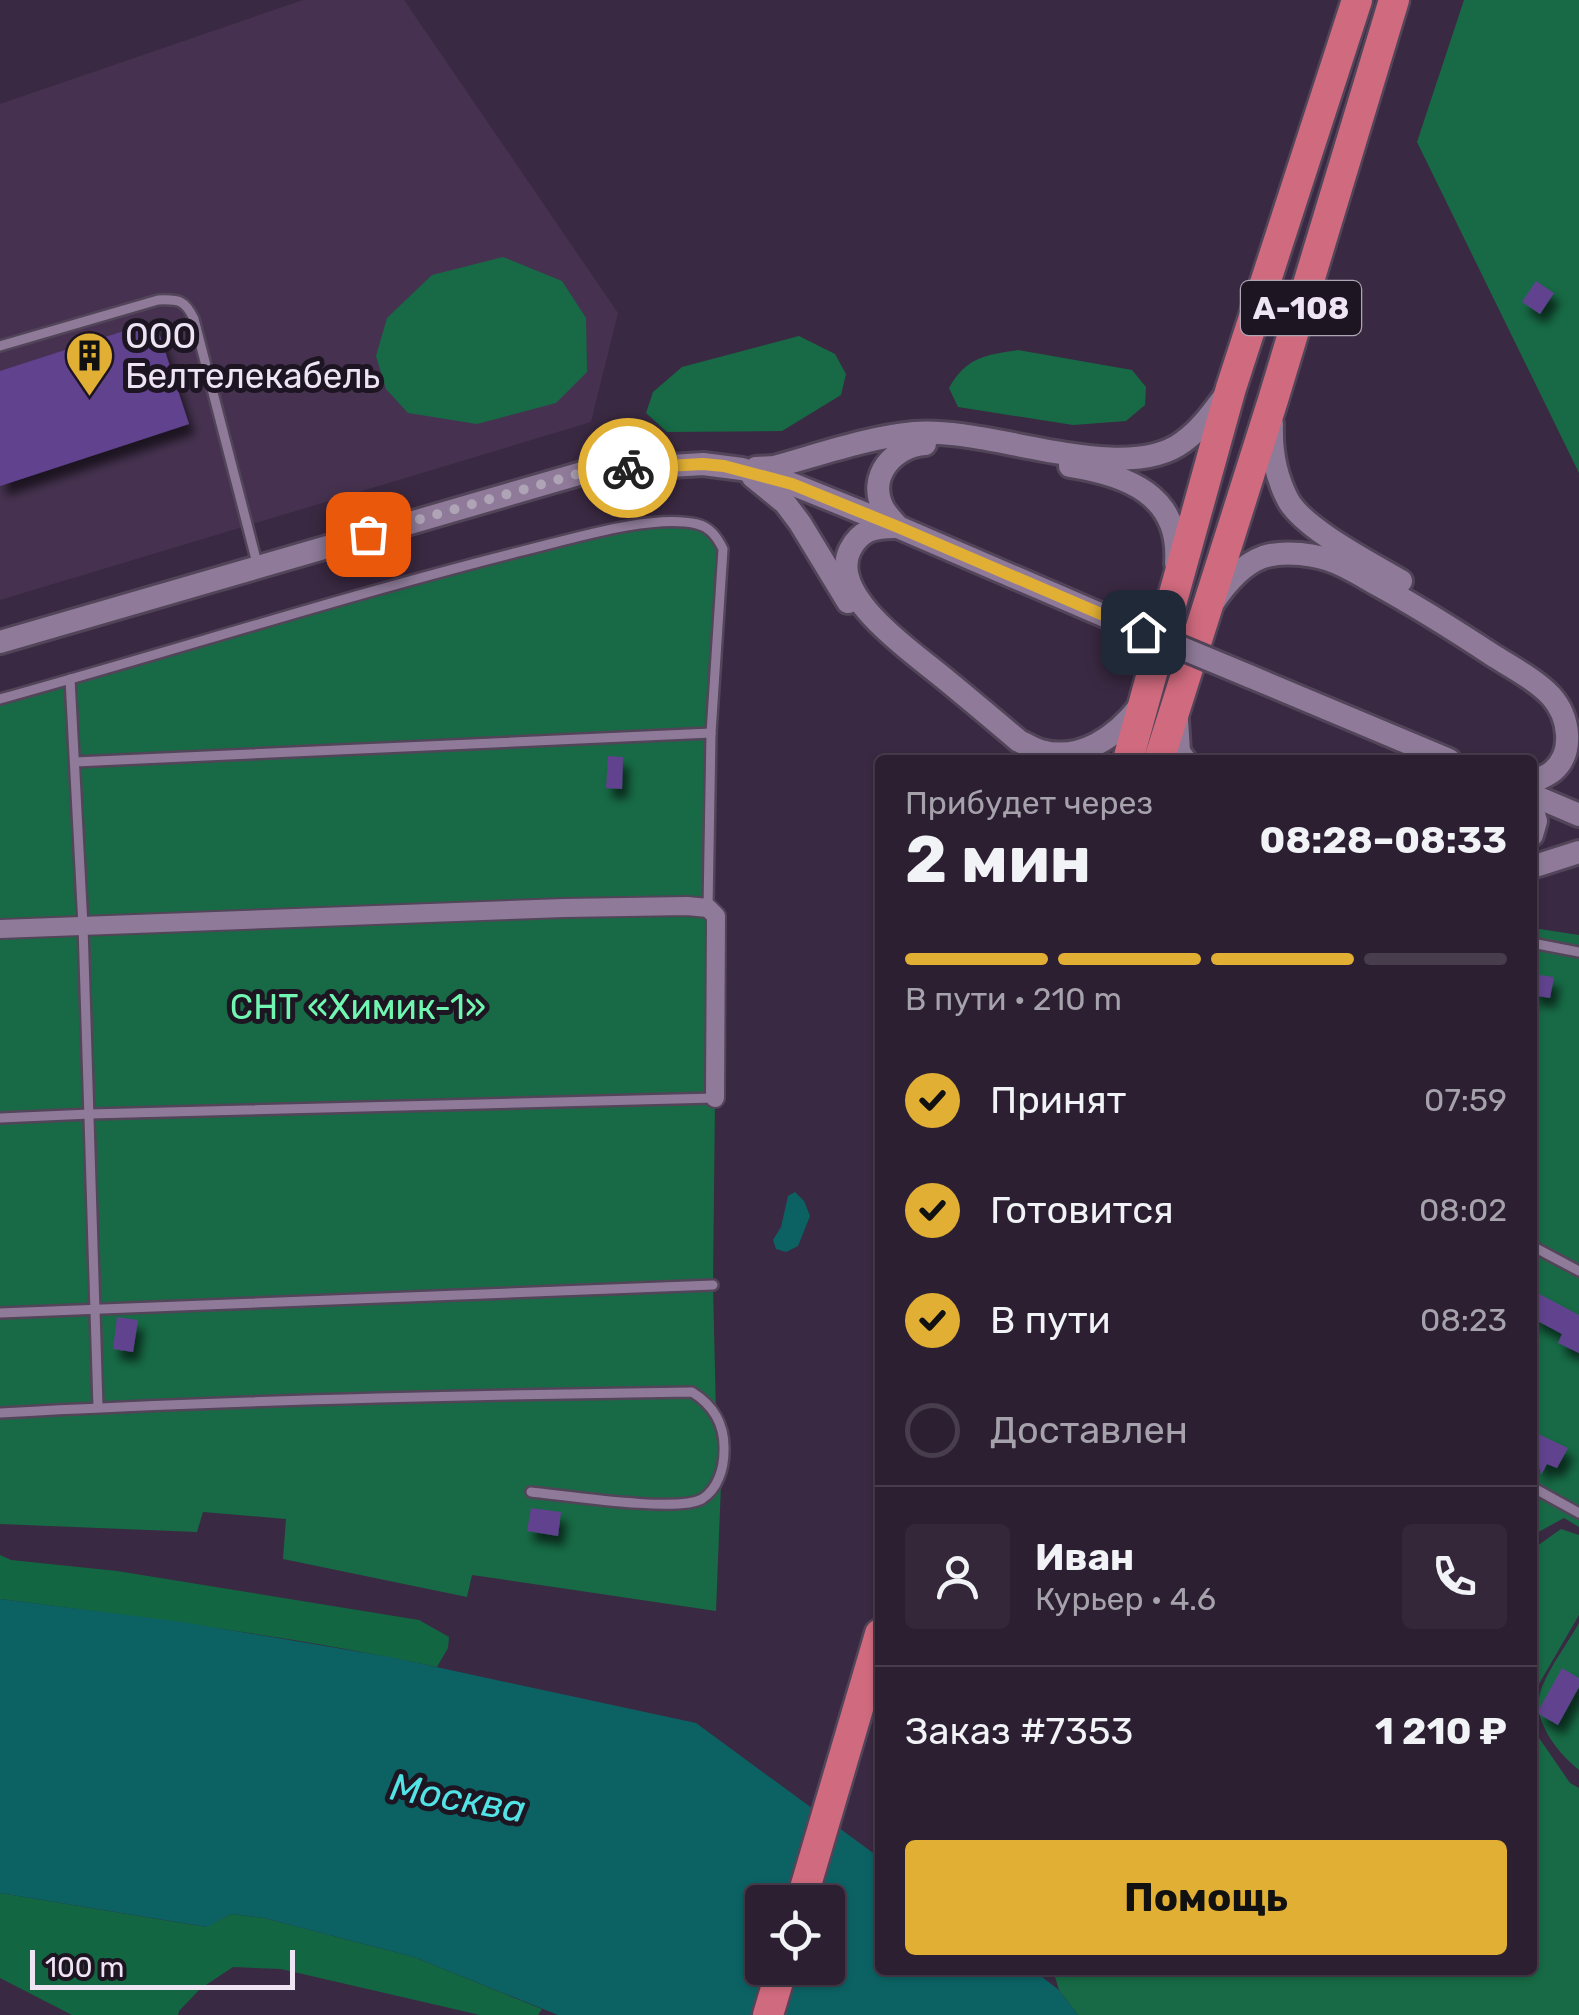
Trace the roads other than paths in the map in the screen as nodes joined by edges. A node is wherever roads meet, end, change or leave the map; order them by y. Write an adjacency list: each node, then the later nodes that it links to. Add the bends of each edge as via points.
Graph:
1 (1357, 0): 4 (highway, А-108)
2 (1394, 0): 5 (highway, А-108)
3 (0, 346): 8 (lane, via 158,300 187,305)
4 (1231, 388): 6 (street, via 1182,443 1132,459 915,432); 9 (highway, А-108)
5 (1273, 400): 10 (highway, А-108); 16 (street, via 1273,453 1288,501 1304,520 1522,657)
6 (742, 470): 7 (street); 8 (street, via 703,464 588,471); 18 (street, via 800,522 871,632)
7 (898, 527): 9 (street, via 884,510 879,487 884,466 909,446 1092,470 1144,490 1172,522); 14 (street, via 875,527 858,538 846,560 850,583 877,622 1019,740 1063,754 1090,747 1126,725); 22 (street, bridge)
8 (258, 566): 11 (street)
9 (1174, 597): 14 (highway, А-108)
10 (1206, 615): 13 (highway, А-108); 24 (street, via 1243,568 1264,557 1310,555 1336,562 1422,609 1552,696 1566,728 1566,747 1551,773)
11 (0, 642)
12 (70, 679): 15 (lane); 17 (lane, via 409,580 616,528 670,521 700,524 723,549); 23 (lane)
13 (1180, 693): 20 (highway, А-108); 21 (street)
14 (1145, 698): 19 (highway, А-108)
15 (0, 699)
16 (1579, 713)
17 (711, 732): 23 (lane); 29 (lane)
18 (1012, 755)
19 (1129, 755)
20 (1161, 755)
21 (1181, 755)
22 (1437, 755)
23 (75, 762): 30 (lane)
24 (1537, 780)
25 (1537, 797): 26 (street)
26 (1579, 815)
27 (1579, 852): 28 (street)
28 (1537, 865)
29 (708, 908): 30 (street); 34 (street, via 716,916)
30 (83, 926): 31 (street); 35 (lane)
31 (0, 930)
32 (1537, 944): 33 (lane)
33 (1579, 952)
34 (715, 1098): 35 (lane)
35 (90, 1114): 36 (lane); 40 (lane)
36 (0, 1118)
37 (1537, 1249): 38 (lane)
38 (1579, 1271)
39 (712, 1286): 40 (lane)
40 (96, 1310): 41 (lane); 42 (lane)
41 (0, 1313)
42 (98, 1407): 43 (lane); 45 (lane, via 692,1392 716,1414 723,1434 721,1474 702,1499 674,1506)
43 (0, 1413)
44 (1537, 1490): 46 (lane)
45 (530, 1492)
46 (1579, 1514)
47 (875, 1651): 48 (highway)
48 (806, 1885)
49 (777, 1985): 50 (highway)
50 (768, 2015)

